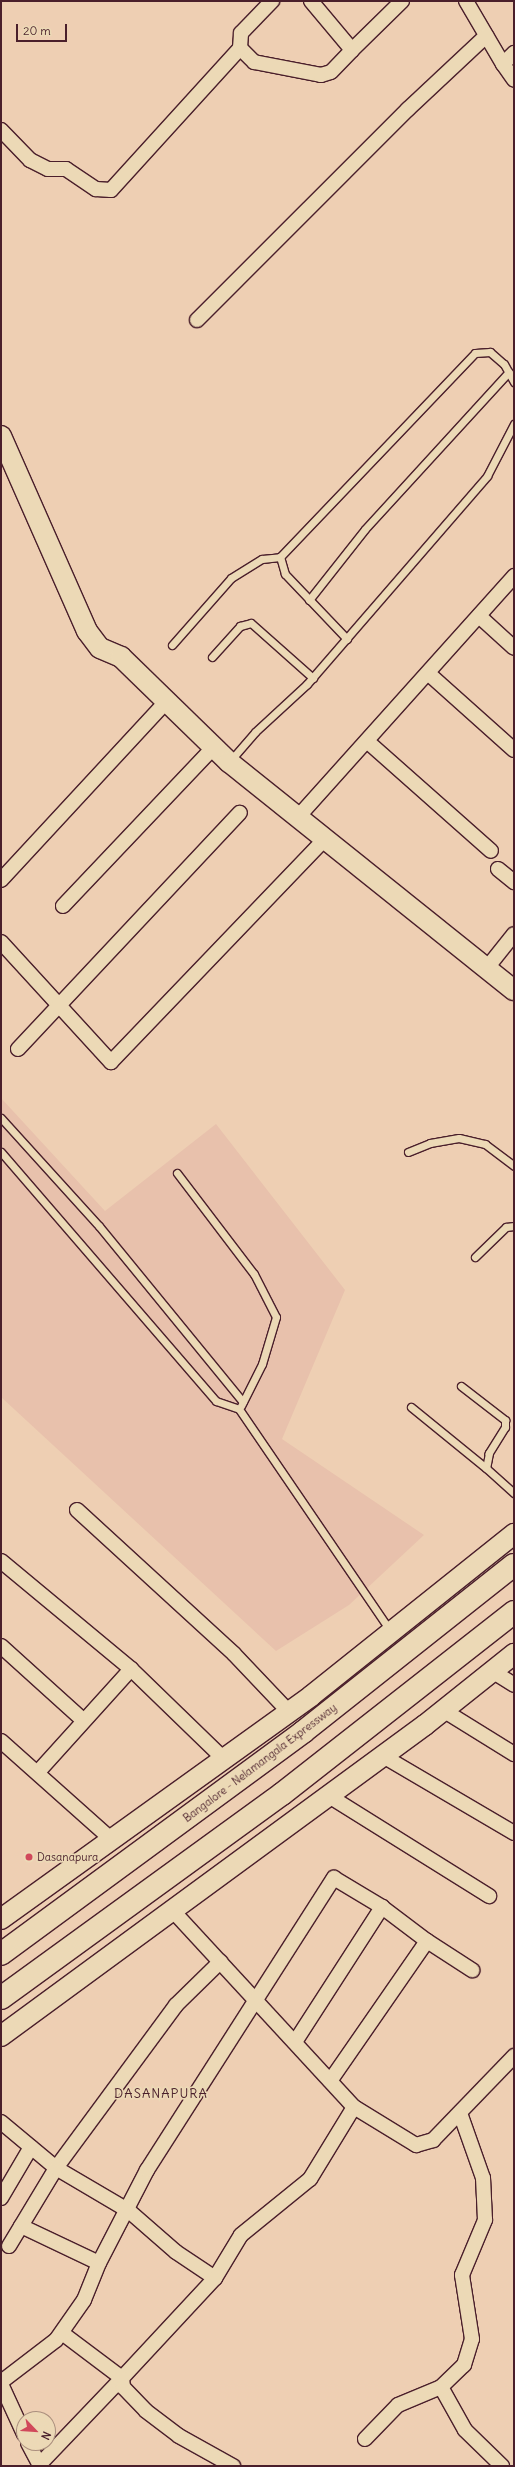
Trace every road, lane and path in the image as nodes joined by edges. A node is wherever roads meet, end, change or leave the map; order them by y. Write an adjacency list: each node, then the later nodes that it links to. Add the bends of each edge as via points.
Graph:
1 (272, 1): 6 (street, via 241,33)
2 (311, 1): 7 (street)
3 (402, 1): 7 (street)
4 (466, 1): 5 (street)
5 (486, 36): 9 (street); 12 (street, via 408,109)
6 (240, 48): 7 (street, via 254,62 321,75 331,72); 11 (street, via 111,190 96,189 66,169 48,169 30,160)
7 (352, 50)
8 (514, 53): 9 (street)
9 (503, 64): 10 (street)
10 (514, 80)
11 (1, 130)
12 (197, 320)
13 (509, 372): 14 (lane); 17 (lane, via 490,352 474,353); 19 (lane, via 366,529)
14 (514, 382)
15 (514, 424): 21 (lane, via 488,476)
16 (1, 436): 27 (street, via 88,631 100,648 121,657)
17 (280, 557): 19 (lane, via 285,574); 22 (lane, via 262,559 231,578)
18 (514, 576): 20 (street)
19 (309, 600): 21 (lane)
20 (479, 616): 23 (street); 25 (street)
21 (347, 639): 26 (lane)
22 (172, 645)
23 (514, 648)
24 (212, 657): 26 (lane, via 240,626 251,622)
25 (429, 674): 28 (street); 30 (street)
26 (313, 678): 31 (lane, via 255,732)
27 (167, 701): 29 (street); 37 (street)
28 (368, 742): 33 (street); 35 (street)
29 (213, 748): 31 (street); 39 (street)
30 (514, 750)
31 (229, 762): 33 (street)
32 (240, 813): 44 (street)
33 (298, 818): 34 (street)
34 (326, 839): 42 (street); 44 (street, via 111,1062)
35 (491, 851)
36 (498, 869): 38 (street)
37 (1, 880)
38 (514, 882)
39 (63, 906)
40 (514, 934): 42 (street)
41 (1, 942): 44 (street)
42 (487, 968): 43 (street)
43 (514, 990)
44 (60, 1006): 45 (street)
45 (18, 1049)
46 (1, 1118): 54 (lane, via 99,1226)
47 (1, 1152): 56 (lane, via 216,1401)
48 (408, 1152): 49 (lane, via 430,1143 459,1138 485,1144)
49 (514, 1166)
50 (177, 1173): 54 (lane, via 254,1274 276,1317 262,1364)
51 (514, 1226): 52 (lane, via 506,1227)
52 (475, 1257)
53 (461, 1386): 57 (lane, via 505,1420 505,1428 489,1453)
54 (242, 1402): 56 (lane)
55 (411, 1407): 57 (lane)
56 (239, 1409): 64 (lane)
57 (486, 1468): 58 (lane)
58 (514, 1493)
59 (77, 1510): 71 (street, via 234,1654)
60 (514, 1534): 64 (street)
61 (1, 1561): 67 (street)
62 (514, 1565): 86 (highway, Bangalore - Nelamangala Expressway, via 297,1736)
63 (514, 1612): 89 (highway, via 282,1794)
64 (392, 1632): 71 (street)
65 (1, 1646): 72 (street)
66 (514, 1654): 68 (street)
67 (131, 1669): 72 (street); 76 (street)
68 (492, 1671): 69 (street); 70 (street)
69 (514, 1685)
70 (443, 1710): 74 (street); 75 (street)
71 (289, 1712): 76 (street)
72 (83, 1720): 77 (street)
73 (1, 1741): 77 (street)
74 (514, 1754)
75 (383, 1756): 78 (street); 79 (street)
76 (224, 1759): 80 (street)
77 (38, 1772): 80 (street)
78 (329, 1796): 81 (street); 83 (street)
79 (514, 1833)
80 (112, 1840): 84 (street)
81 (489, 1896)
82 (382, 1907): 85 (street); 90 (street, via 334,1878); 92 (street)
83 (172, 1910): 87 (street); 91 (street)
84 (1, 1919)
85 (427, 1941): 88 (street); 94 (street)
86 (1, 1954)
87 (220, 1962): 90 (street); 99 (street, via 176,2005)
88 (472, 1970)
89 (1, 1998)
90 (255, 2000): 92 (street); 101 (street, via 147,2170)
91 (1, 2036)
92 (295, 2042): 94 (street)
93 (514, 2056): 96 (street)
94 (330, 2081): 95 (street)
95 (354, 2107): 96 (street, via 416,2146 433,2140); 105 (street, via 310,2179 241,2235)
96 (460, 2113): 109 (street, via 483,2178 485,2220 462,2275 472,2339 464,2365)
97 (1, 2122): 98 (street)
98 (31, 2147): 99 (street); 100 (street)
99 (56, 2168): 101 (street); 102 (street)
100 (1, 2198)
101 (129, 2211): 104 (street); 105 (street, via 176,2252)
102 (21, 2226): 103 (street); 104 (street)
103 (9, 2246)
104 (99, 2263): 106 (street, via 84,2300)
105 (215, 2278): 107 (street)
106 (62, 2333): 107 (street); 108 (street)
107 (122, 2378): 113 (street); 114 (street, via 123,2387 146,2412 179,2436)
108 (1, 2383): 110 (street)
109 (441, 2387): 111 (street, via 398,2405); 115 (street, via 465,2430)
110 (16, 2416)
111 (365, 2439)
112 (32, 2451): 113 (street)
113 (40, 2465)
114 (233, 2466)
115 (502, 2466)

